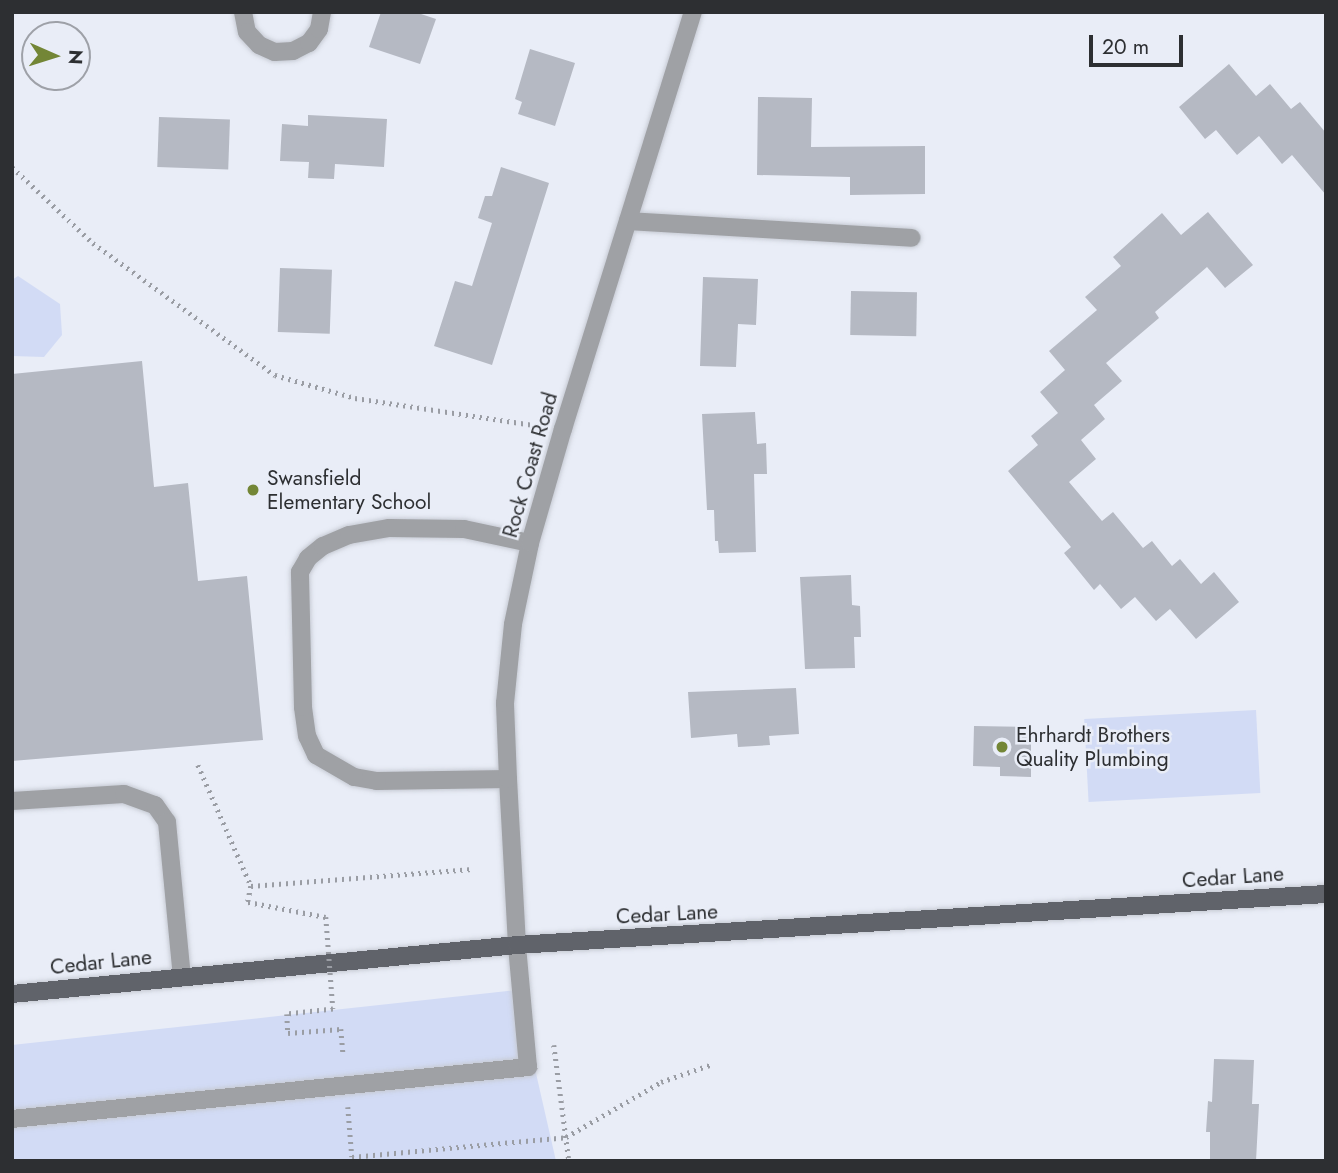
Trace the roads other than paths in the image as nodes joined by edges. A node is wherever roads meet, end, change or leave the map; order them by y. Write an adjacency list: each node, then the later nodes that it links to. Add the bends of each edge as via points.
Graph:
1 (243, 12): 2 (street, via 247,32 259,45 275,52 293,51 309,43 319,29)
2 (322, 12)
3 (693, 12): 4 (street, Rock Coast Road)
4 (628, 222): 5 (street); 6 (street, Rock Coast Road)
5 (911, 238)
6 (530, 543): 7 (street, Rock Coast Road, via 513,624 505,703); 7 (street, via 464,529 389,528 349,535 323,546 300,572 303,707 307,736 316,755 354,777 377,781)
7 (508, 779): 10 (street, Rock Coast Road)
8 (12, 801): 11 (street, via 124,794 155,805 167,822)
9 (1326, 894): 10 (main road, Cedar Lane)
10 (517, 946): 11 (main road, Cedar Lane); 13 (street, Rock Coast Road, via 528,1067)
11 (182, 977): 12 (main road, Cedar Lane)
12 (12, 994)
13 (12, 1119)

